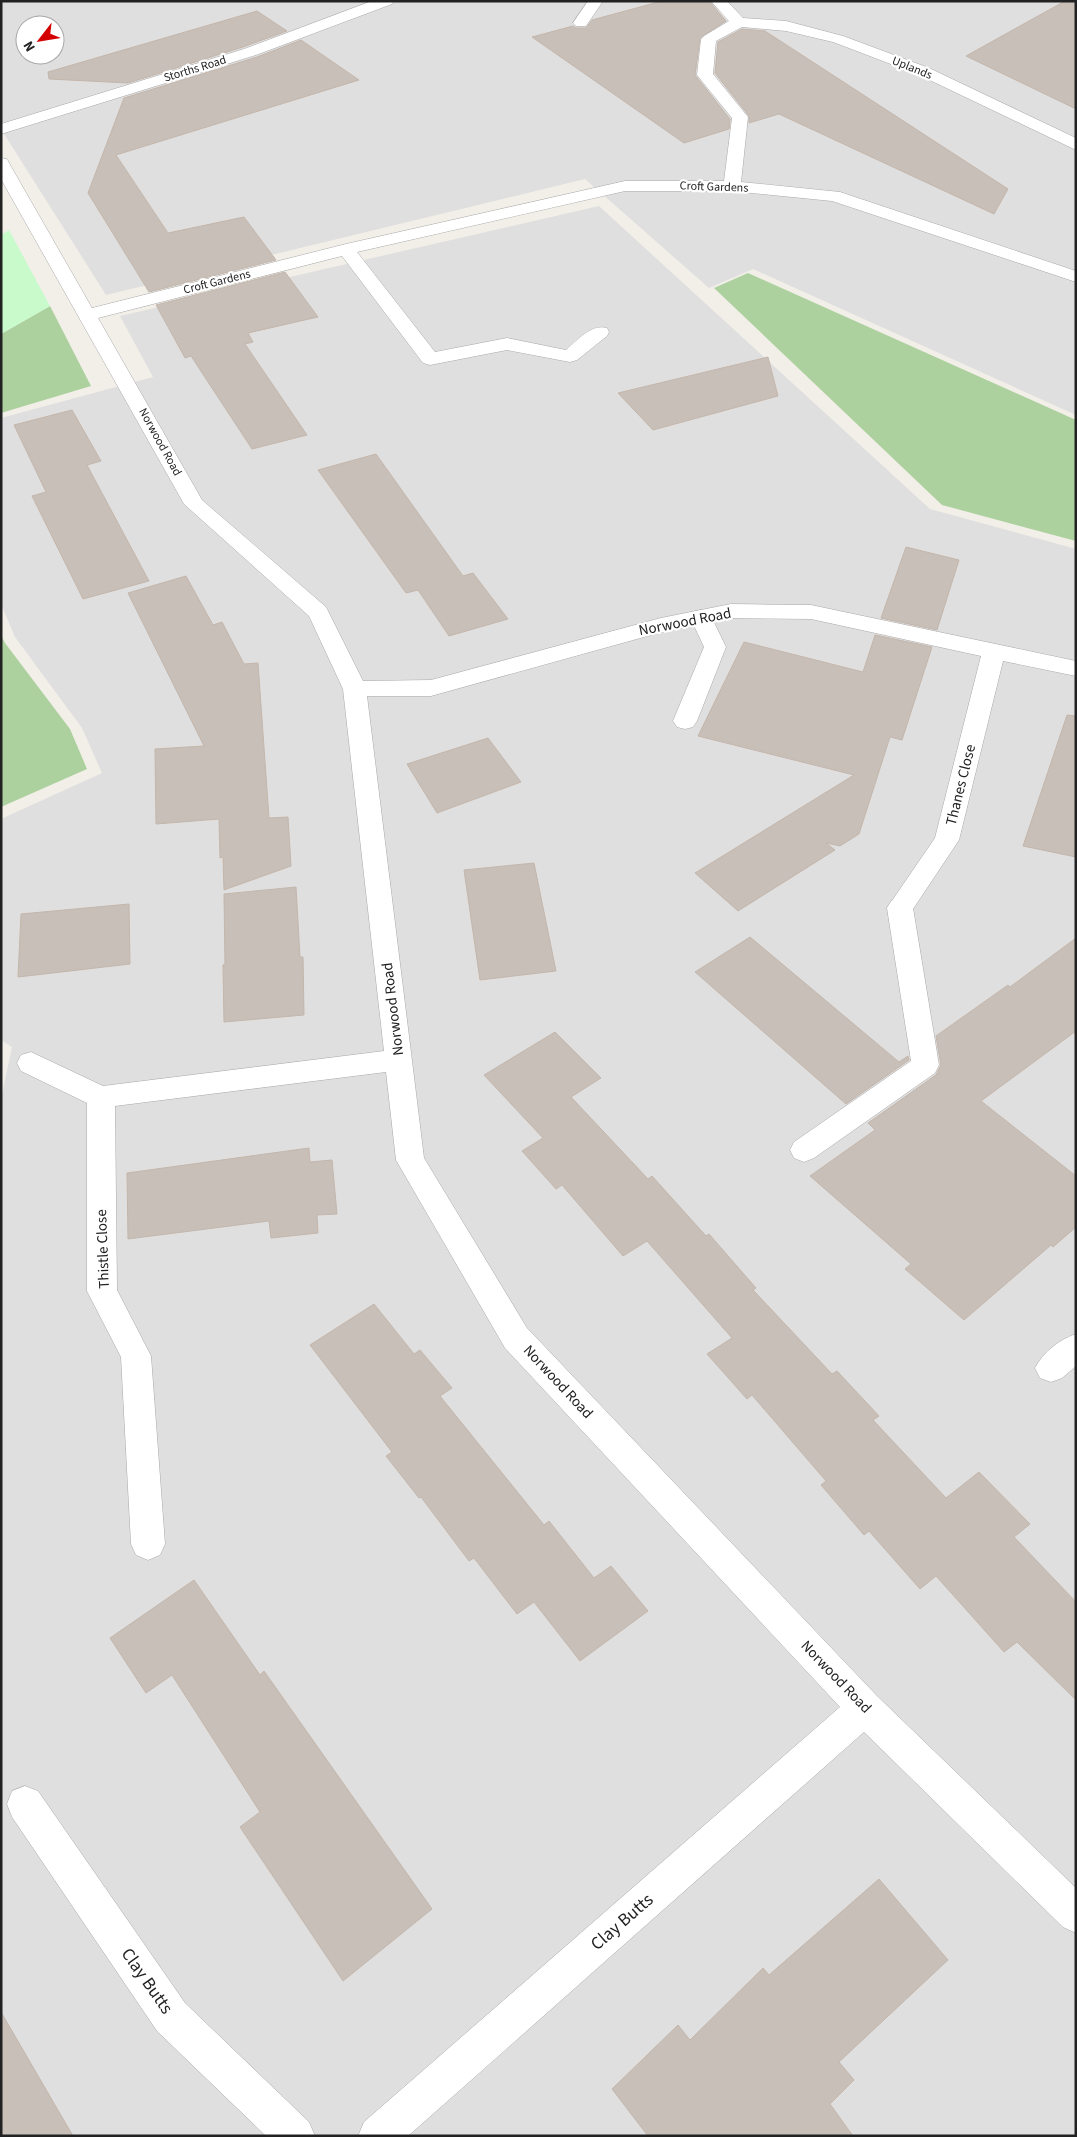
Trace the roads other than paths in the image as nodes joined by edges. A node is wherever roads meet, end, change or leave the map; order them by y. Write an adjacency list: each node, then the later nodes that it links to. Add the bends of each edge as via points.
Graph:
1 (387, 1): 6 (street, Storths Road, via 250,52)
2 (596, 1): 5 (street)
3 (718, 1): 4 (street)
4 (738, 22): 7 (street, Uplands, via 786,26 838,39 923,71); 9 (street, via 709,39 705,75 740,117)
5 (581, 23)
6 (1, 129)
7 (1076, 145)
8 (1, 163): 12 (street, Norwood Road)
9 (732, 186): 10 (street, Croft Gardens, via 625,186); 11 (street, Croft Gardens, via 834,196)
10 (346, 249): 12 (street, Croft Gardens); 13 (street, via 430,359 507,344 570,356)
11 (1076, 277)
12 (88, 315): 17 (street, Norwood Road, via 194,504 318,612)
13 (600, 332)
14 (701, 617): 15 (street, Norwood Road, via 731,611 811,612); 17 (street, Norwood Road, via 431,688); 18 (street, via 716,647)
15 (994, 650): 16 (street, Norwood Road); 22 (street, Thanes Close, via 947,840 900,908 925,1065)
16 (1076, 669)
17 (355, 689): 19 (street, Norwood Road)
18 (685, 721)
19 (399, 1060): 21 (street); 26 (street, Norwood Road, via 410,1160 516,1338)
20 (31, 1063): 21 (street)
21 (101, 1097): 25 (street, Thistle Close, via 102,1291 136,1356)
22 (804, 1150)
23 (1076, 1347): 24 (street)
24 (1051, 1368)
25 (148, 1544)
26 (865, 1708): 28 (street, Norwood Road); 30 (street, Clay Butts)
27 (25, 1804): 29 (street, Clay Butts, via 171,2017)
28 (1076, 1914)
29 (295, 2136)
30 (378, 2136)

